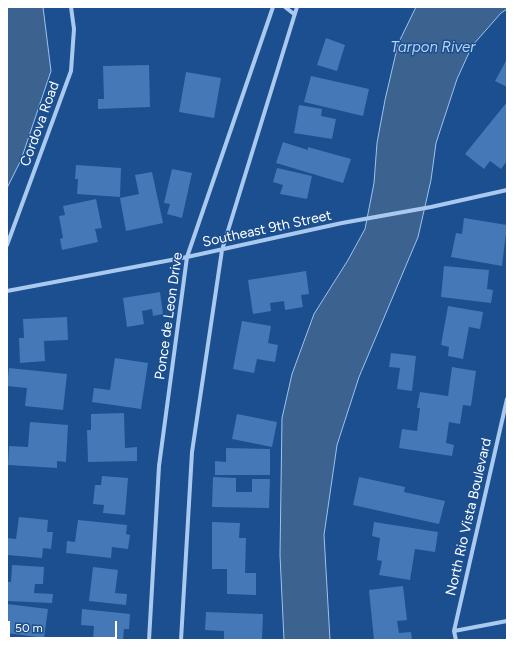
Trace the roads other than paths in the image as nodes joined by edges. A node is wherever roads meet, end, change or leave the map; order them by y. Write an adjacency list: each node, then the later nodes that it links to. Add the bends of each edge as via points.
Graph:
1 (70, 7): 7 (street, Cordova Road, via 74,29 71,71)
2 (273, 7): 9 (street, Ponce de Leon Drive)
3 (285, 7): 5 (street)
4 (297, 7): 5 (street)
5 (294, 14): 8 (street)
6 (507, 190): 8 (street, Southeast 9th Street)
7 (7, 245)
8 (222, 250): 9 (street, Southeast 9th Street); 15 (street, via 192,452)
9 (187, 257): 10 (street, Southeast 9th Street); 14 (street, Ponce de Leon Drive, via 159,466)
10 (7, 291)
11 (507, 399): 13 (street, North Rio Vista Boulevard)
12 (507, 620): 13 (street)
13 (454, 631): 16 (street, North Rio Vista Boulevard)
14 (149, 640)
15 (181, 640)
16 (456, 640)

